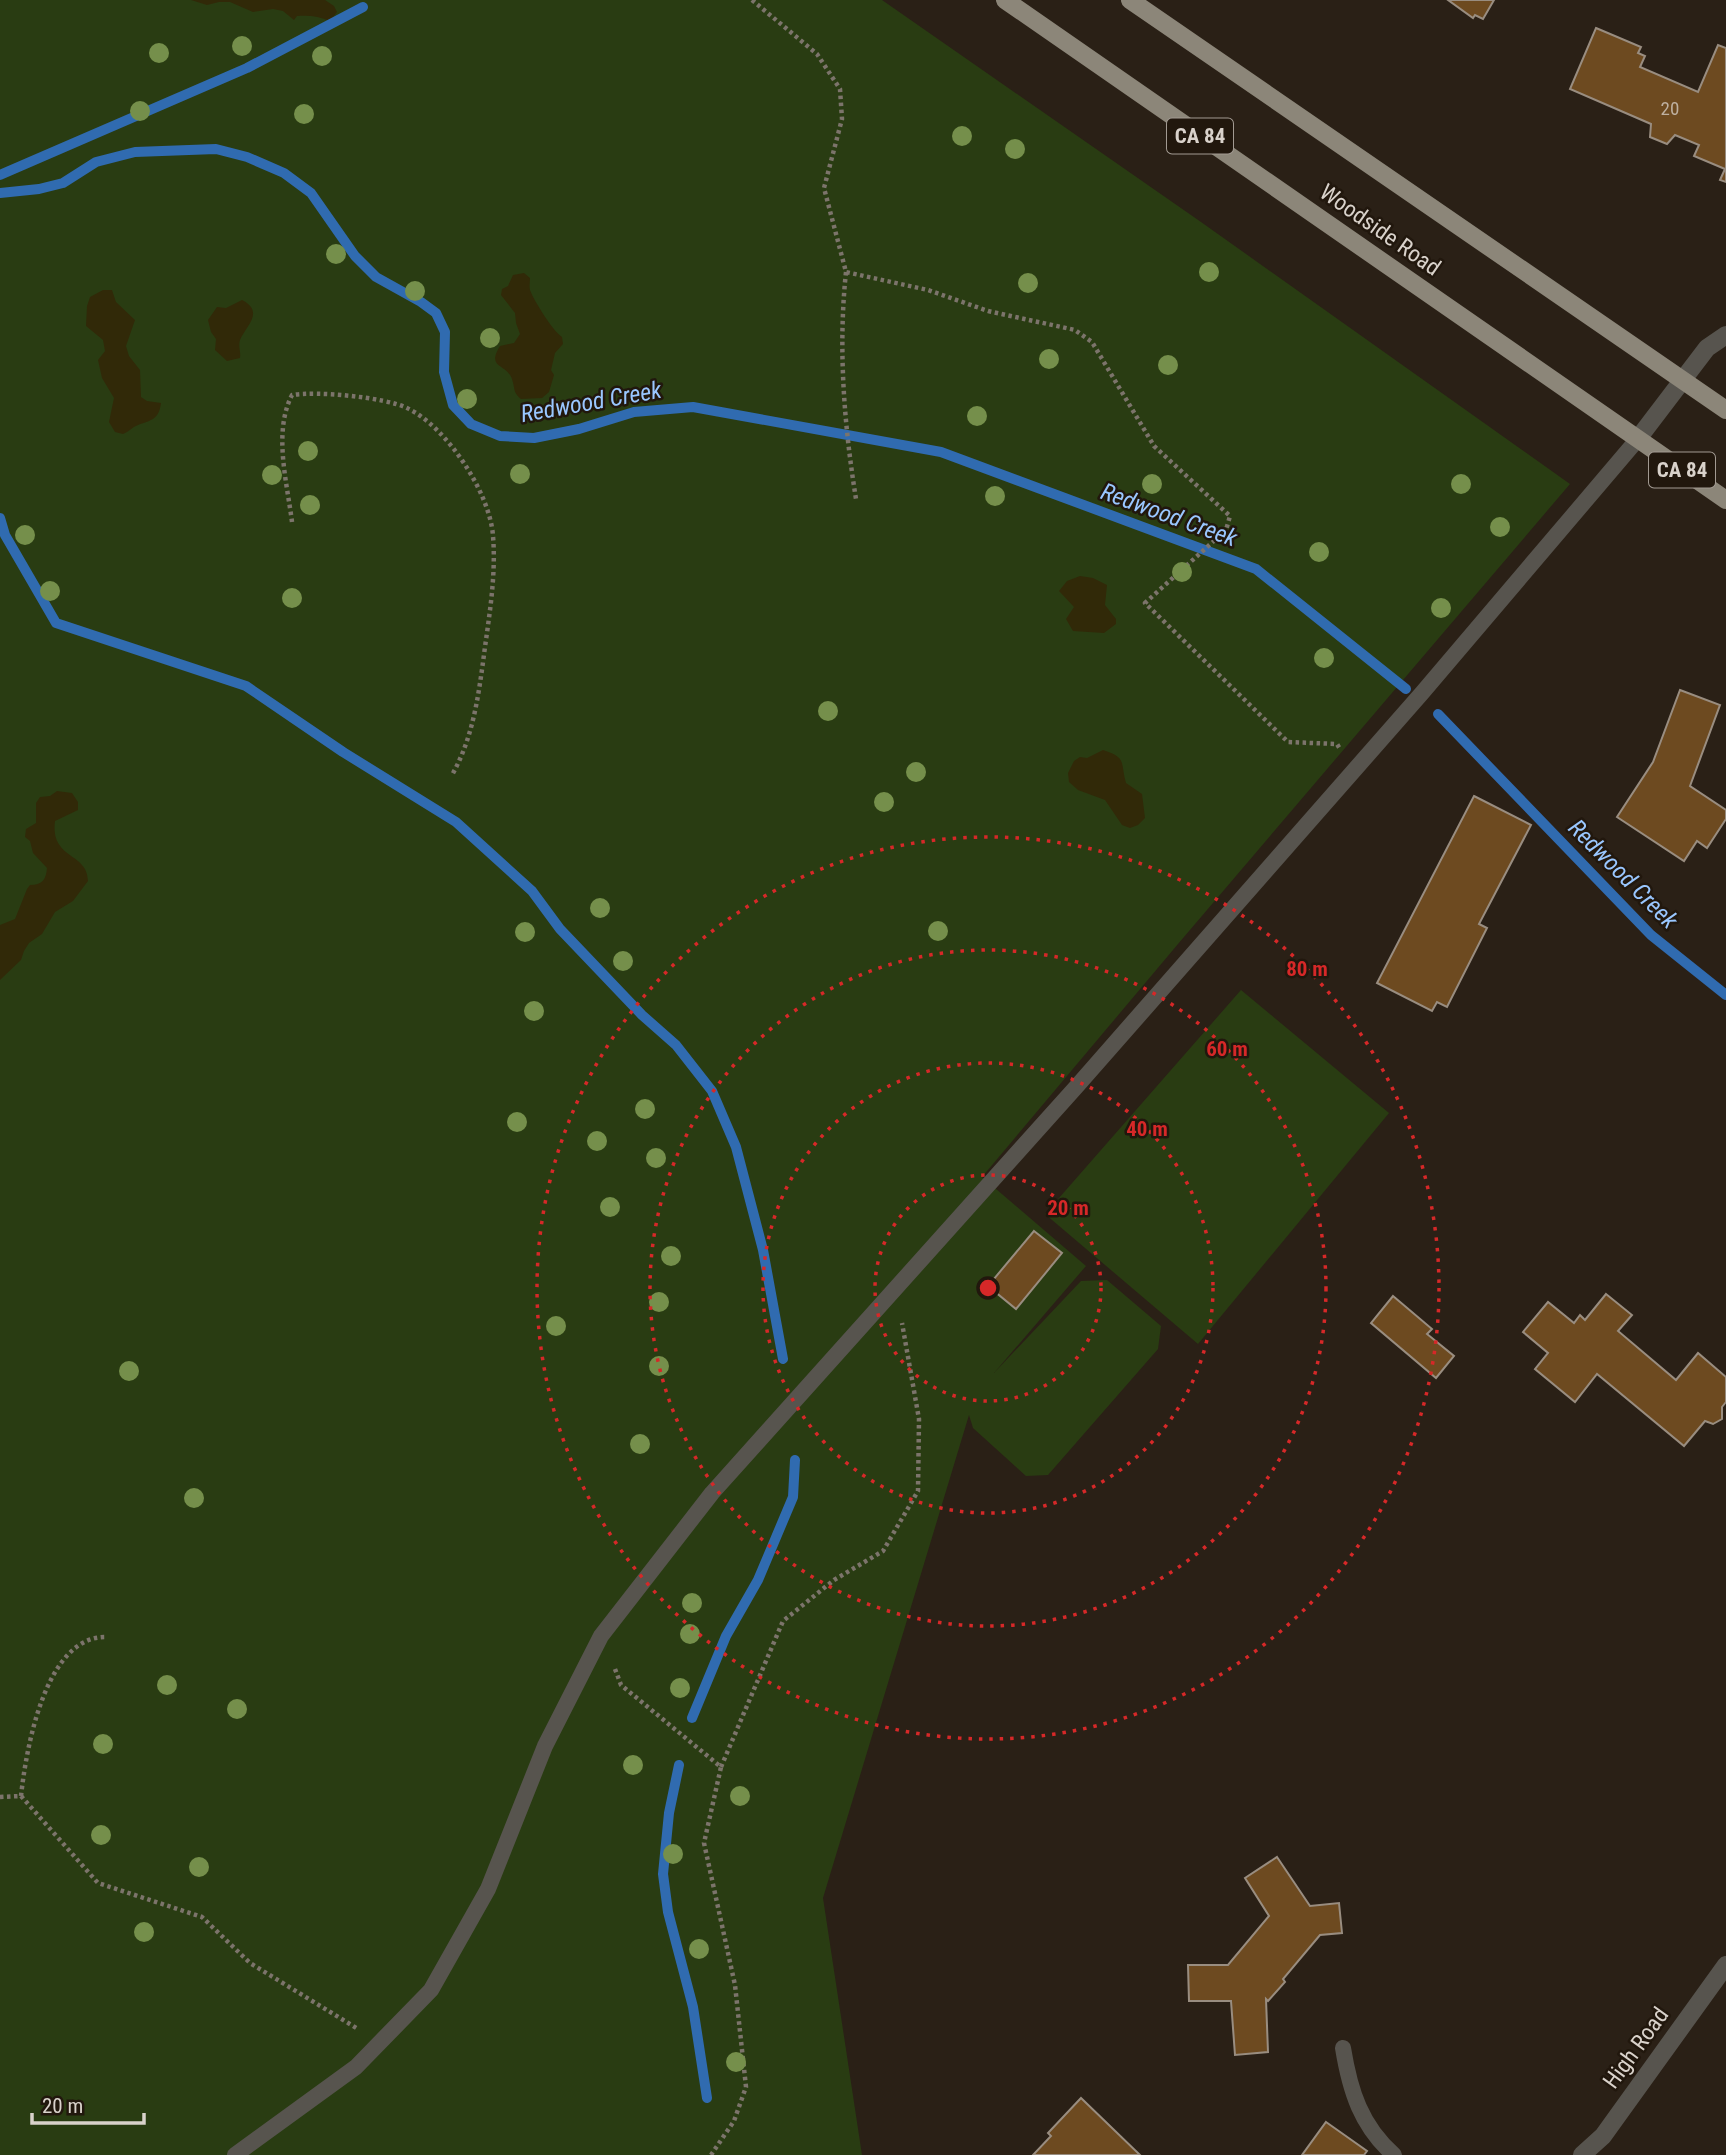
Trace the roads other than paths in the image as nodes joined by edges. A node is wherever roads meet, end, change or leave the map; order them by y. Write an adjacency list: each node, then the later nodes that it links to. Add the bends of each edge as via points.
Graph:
1 (1005, 0): 6 (main road, Woodside Road / CA 84)
2 (1130, 0): 4 (main road, Woodside Road)
3 (1726, 335): 4 (street, via 1707,348)
4 (1682, 379): 5 (main road, Woodside Road); 6 (street)
5 (1726, 410)
6 (1637, 440): 7 (main road, Woodside Road / CA 84); 10 (lane, via 1077,1087 712,1493 601,1636 545,1746 488,1889 430,1990 356,2067)
7 (1726, 500)
8 (1726, 1965): 12 (street, High Road, via 1603,2136)
9 (1343, 2049): 11 (lane, via 1360,2114)
10 (235, 2155)
11 (1394, 2155)
12 (1582, 2155)

